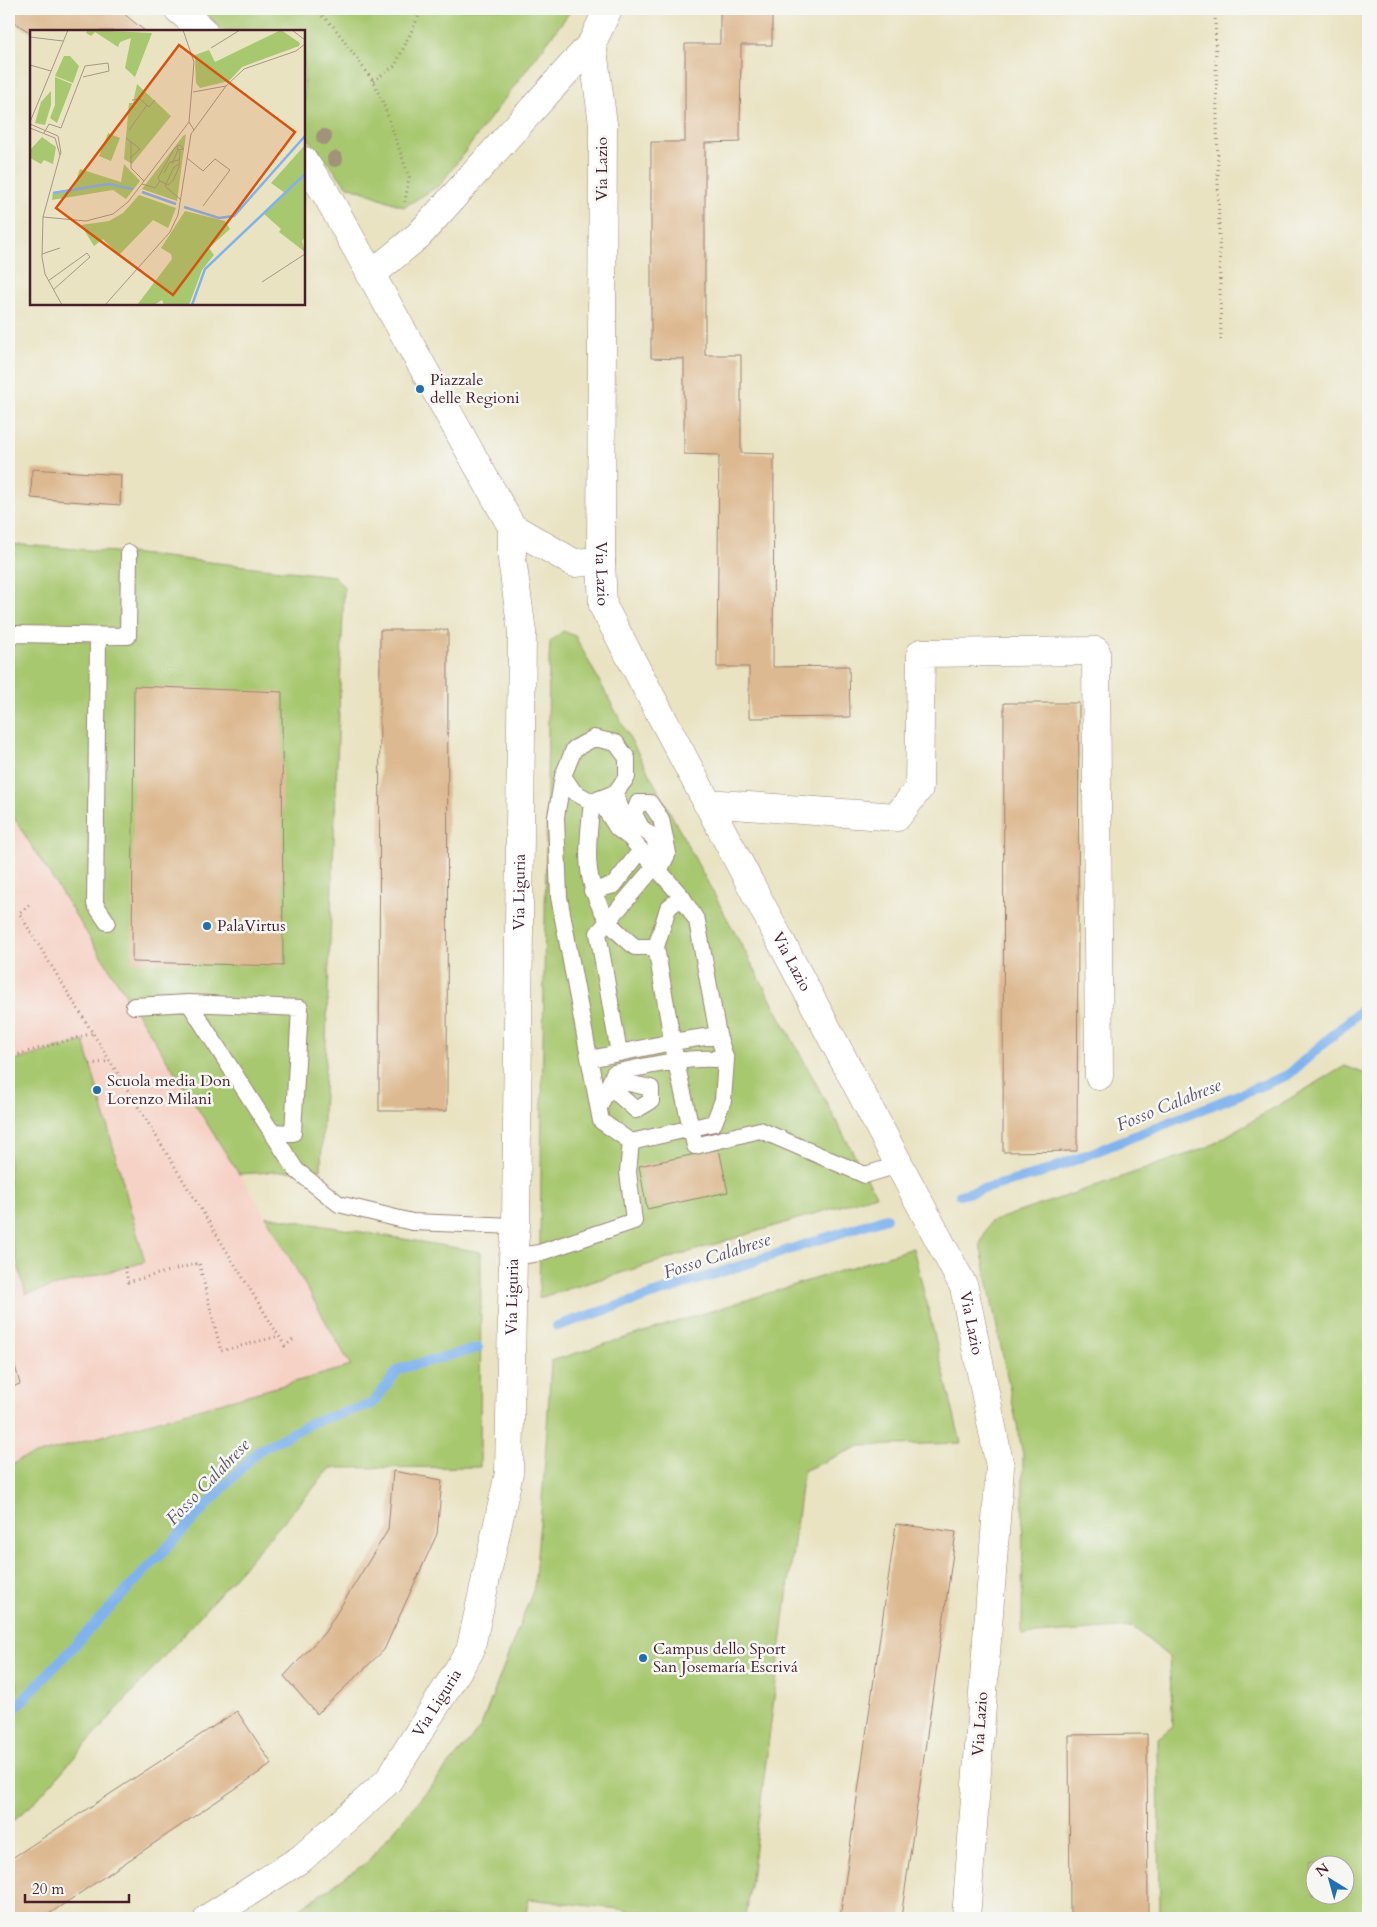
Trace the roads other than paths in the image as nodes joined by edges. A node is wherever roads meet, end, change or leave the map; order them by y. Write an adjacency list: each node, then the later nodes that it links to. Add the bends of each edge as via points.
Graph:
1 (178, 9): 3 (street)
2 (608, 9): 4 (street)
3 (202, 30)
4 (592, 43): 6 (street, via 419,235); 9 (street, Via Lazio, via 603,124)
5 (305, 162): 6 (street)
6 (370, 275): 7 (street)
7 (512, 527): 9 (street); 38 (street, Via Liguria, via 512,559 522,632)
8 (129, 553): 11 (lane, via 128,636)
9 (588, 562): 15 (street, Via Lazio, via 603,606)
10 (11, 635): 11 (lane)
11 (98, 637): 21 (lane, via 95,904)
12 (563, 776): 13 (lane, via 574,748 594,738 616,743 627,758 627,777); 14 (lane, via 574,792); 16 (lane)
13 (615, 793): 14 (lane); 17 (lane)
14 (592, 800): 16 (lane); 17 (lane); 19 (lane, via 587,847)
15 (707, 803): 32 (street, via 897,817 919,788 920,653 1096,651); 37 (street, Via Lazio)
16 (556, 817): 29 (lane, via 559,897)
17 (637, 845): 18 (lane); 19 (lane, via 614,885)
18 (655, 867): 20 (lane); 22 (lane)
19 (592, 891): 22 (lane)
20 (682, 897): 23 (lane, via 668,908); 26 (lane, via 697,921)
21 (107, 922)
22 (608, 922): 23 (lane, via 635,947); 28 (lane, via 598,933)
23 (656, 947): 27 (lane)
24 (189, 1003): 25 (lane); 35 (lane); 35 (lane, via 300,1008 293,1133)
25 (134, 1006)
26 (718, 1035): 27 (lane); 30 (lane)
27 (672, 1042): 28 (lane); 31 (lane)
28 (619, 1053): 29 (lane)
29 (590, 1059): 33 (lane)
30 (726, 1060): 31 (lane); 34 (lane, via 723,1100 714,1123)
31 (676, 1062): 33 (lane, via 619,1077 614,1073); 34 (lane)
32 (1100, 1076)
33 (599, 1108): 36 (lane, via 601,1121)
34 (692, 1128): 36 (lane); 37 (lane, via 695,1146 760,1130 865,1175)
35 (272, 1132): 38 (lane, via 296,1170 338,1204 412,1222)
36 (631, 1142): 39 (lane, via 628,1172 634,1221 539,1253)
37 (898, 1164): 41 (street, Via Lazio, via 964,1287 1000,1467)
38 (516, 1226): 39 (street, Via Liguria)
39 (513, 1257): 40 (street, Via Liguria, via 510,1473 470,1651 388,1782 302,1858)
40 (208, 1918)
41 (966, 1918)

